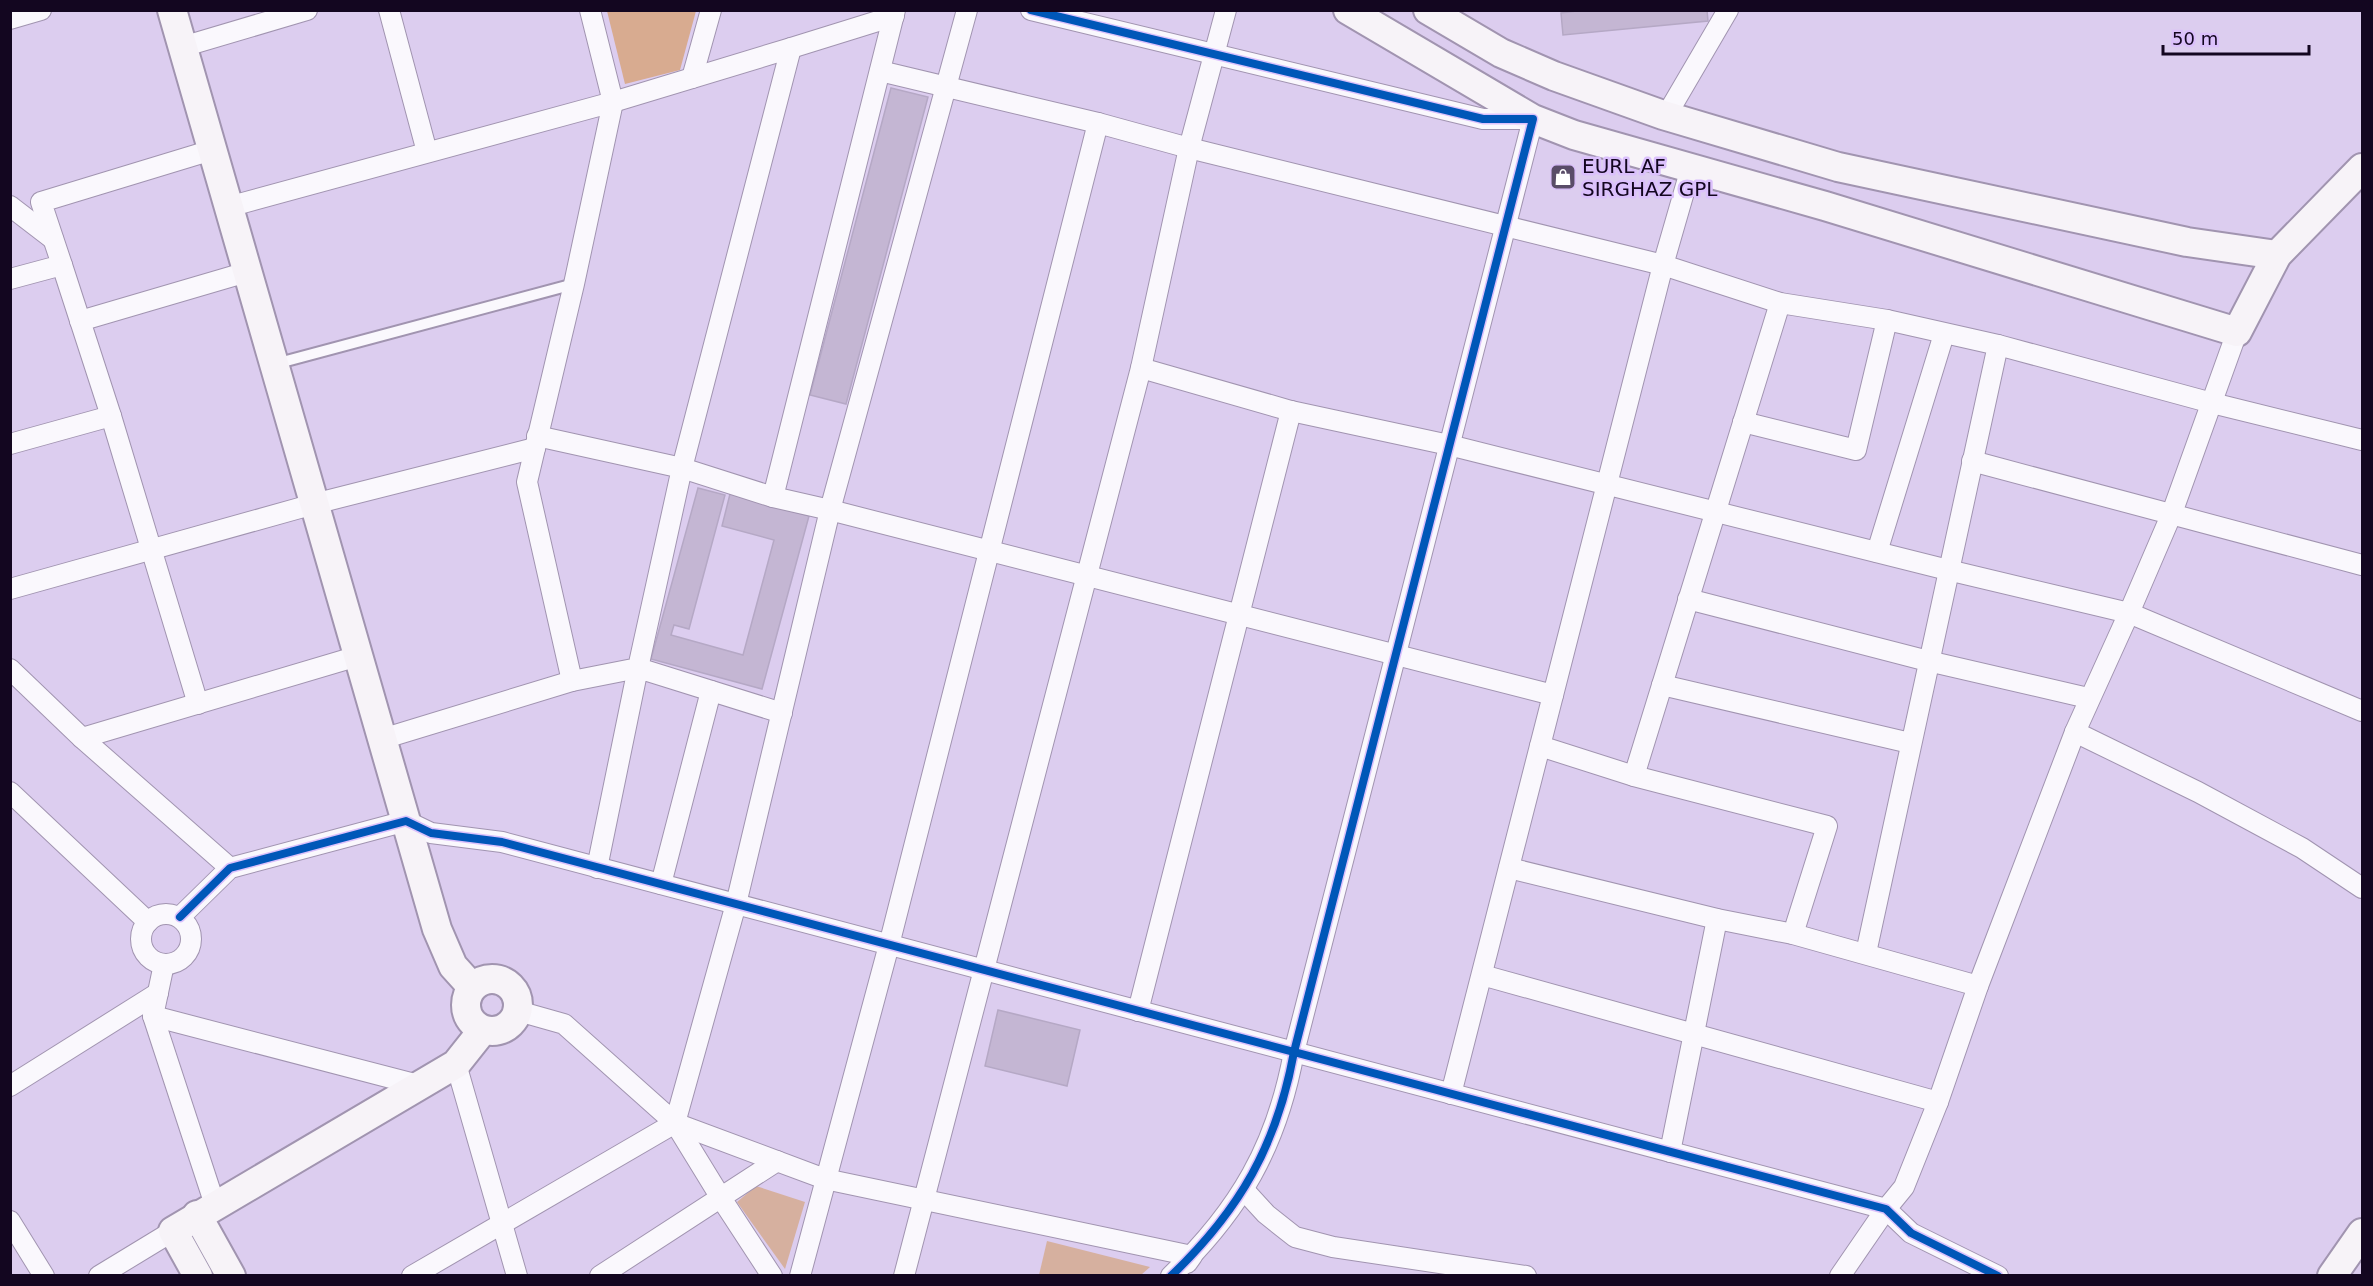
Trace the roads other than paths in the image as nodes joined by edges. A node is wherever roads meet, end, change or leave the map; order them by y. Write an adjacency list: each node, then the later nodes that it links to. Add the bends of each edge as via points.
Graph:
1 (41, 10): 14 (street)
2 (172, 10): 15 (street)
3 (307, 10): 15 (street)
4 (389, 10): 27 (street)
5 (590, 10): 21 (street)
6 (711, 10): 19 (street)
7 (967, 10): 20 (street)
8 (1031, 10): 17 (street)
9 (1226, 10): 17 (street)
10 (1348, 10): 23 (street)
11 (1428, 10): 22 (street, via 1501,53)
12 (1728, 10): 22 (street)
13 (895, 13): 16 (street); 18 (street)
14 (10, 19)
15 (182, 47): 26 (street)
16 (791, 48): 19 (street); 57 (street)
17 (1215, 56): 23 (street, via 1483,119); 25 (street)
18 (880, 71): 20 (street); 59 (street)
19 (693, 78): 21 (street)
20 (946, 87): 24 (street); 61 (street)
21 (613, 102): 27 (street); 39 (street)
22 (1666, 116): 34 (street, via 1838,167 2175,239)
23 (1533, 119): 28 (street, via 1574,135); 32 (street)
24 (1098, 123): 25 (street); 65 (street)
25 (1189, 148): 32 (street); 47 (street)
26 (212, 150): 31 (street); 33 (street, via 41,202)
27 (427, 152): 31 (street)
28 (1691, 168): 36 (street); 43 (street)
29 (2362, 168): 34 (street)
30 (10, 206): 33 (street)
31 (228, 207): 37 (street)
32 (1505, 226): 36 (street); 55 (street)
33 (53, 239): 35 (street)
34 (2277, 255): 43 (street)
35 (62, 265): 38 (street); 42 (street)
36 (1663, 265): 40 (street); 58 (street)
37 (247, 272): 42 (street); 46 (street)
38 (10, 279)
39 (574, 284): 46 (lane); 53 (street)
40 (1780, 303): 41 (street); 51 (street)
41 (1887, 320): 44 (street); 51 (street, via 1856,450)
42 (80, 321): 50 (street)
43 (2238, 332): 48 (street)
44 (1944, 334): 45 (street); 66 (street)
45 (1998, 345): 48 (street); 56 (street)
46 (274, 364): 60 (street)
47 (1141, 368): 49 (street); 69 (street)
48 (2212, 403): 52 (street); 63 (street)
49 (1291, 411): 55 (street); 73 (street)
50 (111, 416): 54 (street); 64 (street)
51 (1743, 422): 62 (street)
52 (2362, 440)
53 (536, 442): 57 (street); 60 (street); 79 (street, via 527,482)
54 (10, 444)
55 (1449, 445): 58 (street); 74 (street)
56 (1972, 461): 63 (street); 68 (street)
57 (682, 468): 59 (street); 77 (street)
58 (1607, 484): 62 (street); 82 (street)
59 (773, 497): 61 (street)
60 (314, 504): 64 (street); 75 (street)
61 (830, 510): 65 (street); 86 (street)
62 (1716, 510): 66 (street); 71 (street)
63 (2172, 513): 67 (street); 72 (street)
64 (152, 549): 70 (street); 84 (street)
65 (990, 550): 69 (street); 105 (street)
66 (1877, 552): 68 (street)
67 (2362, 565)
68 (1948, 570): 72 (street); 76 (street)
69 (1087, 576): 73 (street); 108 (street)
70 (10, 589)
71 (1689, 599): 76 (street); 80 (street)
72 (2129, 613): 83 (street); 85 (street)
73 (1239, 614): 74 (street); 114 (street)
74 (1396, 654): 82 (street); 118 (street)
75 (358, 656): 84 (street); 89 (street)
76 (1928, 661): 83 (street); 90 (street)
77 (638, 668): 79 (street); 81 (street); 96 (street)
78 (10, 669): 88 (street)
79 (572, 681): 89 (street)
80 (1662, 685): 90 (street); 92 (street)
81 (711, 691): 86 (street); 98 (street)
82 (1553, 695): 91 (street)
83 (2088, 698): 87 (street)
84 (198, 704): 88 (street)
85 (2362, 711)
86 (782, 713): 100 (street)
87 (2074, 732): 99 (street, via 2302,848); 110 (street)
88 (82, 738): 95 (street)
89 (382, 740): 94 (street)
90 (1910, 743): 106 (street)
91 (1540, 746): 92 (street); 97 (street)
92 (1634, 776): 104 (street, via 1827,826)
93 (10, 792): 103 (street)
94 (406, 821): 95 (street); 96 (street, via 431,833 502,842); 111 (street, via 437,929 453,966)
95 (230, 867): 101 (street)
96 (597, 868): 98 (street)
97 (1509, 868): 102 (street); 109 (street)
98 (661, 884): 100 (street)
99 (2362, 888)
100 (736, 904): 105 (street); 124 (street)
101 (180, 918): 103 (street, via 163,914); 107 (street, via 190,931 190,948 180,960)
102 (1717, 919): 104 (street); 117 (street)
103 (148, 922): 107 (street, via 141,937 145,952)
104 (1793, 934): 106 (street)
105 (889, 945): 108 (street); 127 (street)
106 (1866, 953): 110 (street)
107 (164, 964): 112 (street)
108 (984, 970): 114 (street); 130 (street)
109 (1482, 975): 117 (street); 122 (street)
110 (1978, 986): 123 (street)
111 (472, 987): 113 (street, via 487,979 504,981 516,994); 116 (street, via 466,1011 475,1026)
112 (158, 993): 115 (street); 120 (street)
113 (518, 1011): 116 (street, via 501,1030); 124 (street, via 564,1024)
114 (1138, 1011): 118 (street)
115 (153, 1016): 121 (street); 132 (street)
116 (483, 1030): 119 (street)
117 (1693, 1035): 123 (street); 125 (street)
118 (1294, 1052): 122 (street); 128 (street, via 1287,1092 1272,1137)
119 (456, 1064): 121 (street); 134 (street)
120 (10, 1086)
121 (422, 1086): 132 (street)
122 (1451, 1094): 125 (street)
123 (1938, 1102): 131 (street, via 1904,1187)
124 (675, 1123): 126 (street); 129 (street); 134 (street)
125 (1670, 1152): 131 (street)
126 (777, 1161): 127 (street); 129 (street)
127 (825, 1179): 130 (street); 146 (street)
128 (1244, 1190): 137 (street); 150 (street, via 1295,1237 1333,1247)
129 (721, 1198): 144 (street); 145 (street)
130 (924, 1201): 137 (street); 147 (street)
131 (1886, 1209): 151 (street); 152 (street, via 1911,1233)
132 (206, 1210): 135 (street); 141 (street)
133 (10, 1221): 138 (street)
134 (502, 1223): 142 (street); 143 (street)
135 (173, 1231): 139 (street); 140 (street)
136 (2362, 1233): 153 (street)
137 (1192, 1256): 148 (street); 149 (street)
138 (44, 1275)
139 (99, 1275)
140 (198, 1275)
141 (231, 1275)
142 (412, 1275)
143 (517, 1275)
144 (600, 1275)
145 (772, 1275)
146 (800, 1275)
147 (904, 1275)
148 (1172, 1275)
149 (1180, 1275)
150 (1526, 1275)
151 (1840, 1275)
152 (1998, 1275)
153 (2332, 1275)

